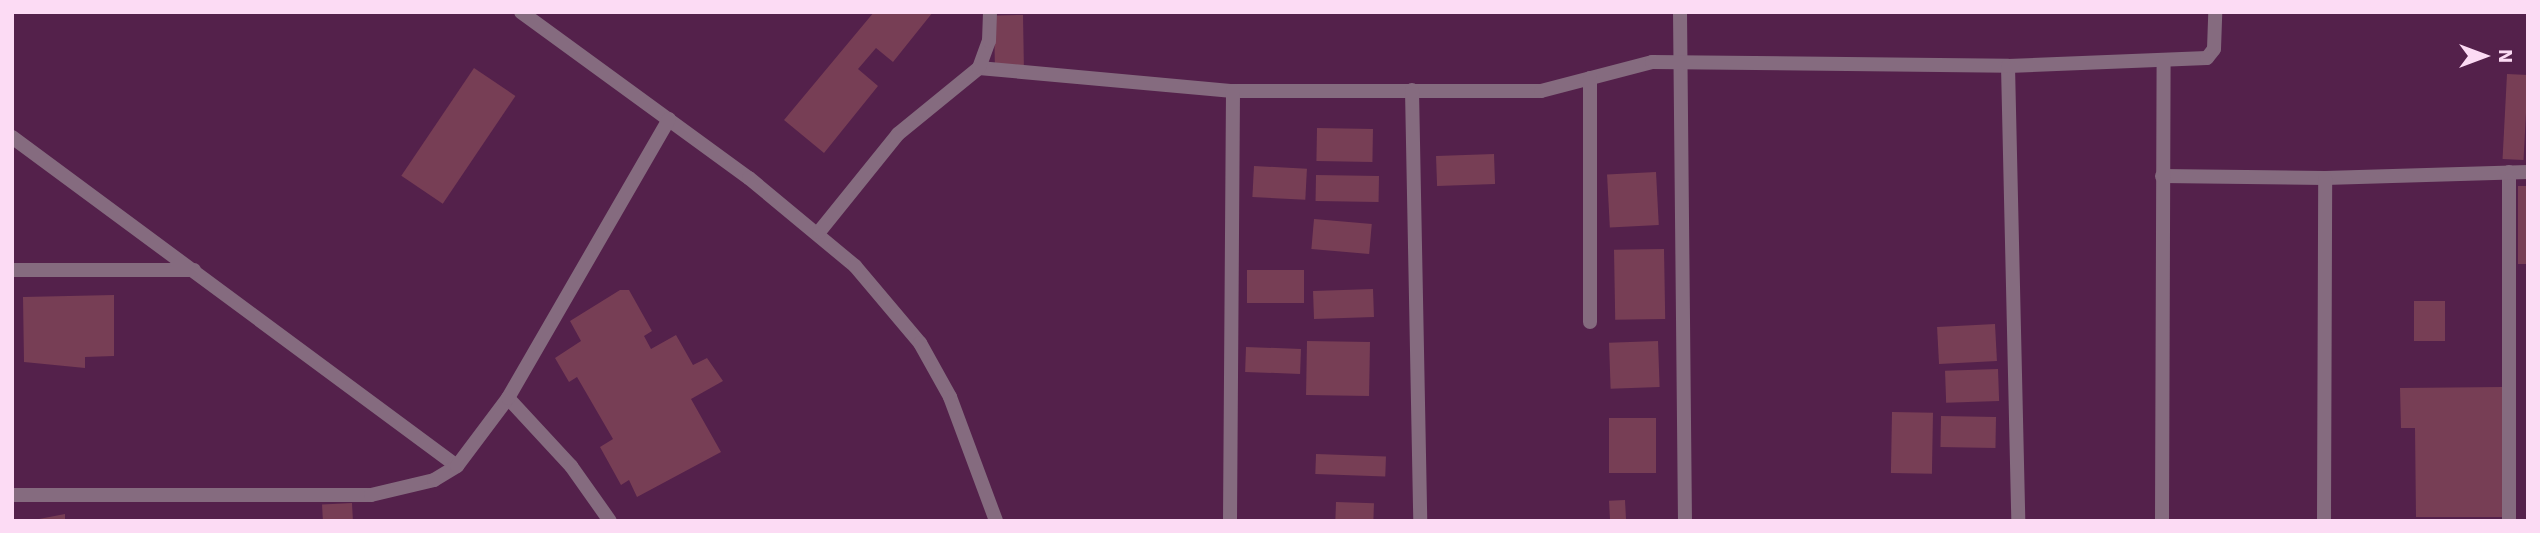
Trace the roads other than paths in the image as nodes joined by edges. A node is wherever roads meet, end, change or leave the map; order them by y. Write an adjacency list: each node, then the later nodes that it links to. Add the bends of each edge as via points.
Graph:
1 (522, 12): 12 (street)
2 (990, 12): 8 (street, via 989,41)
3 (1681, 12): 6 (street)
4 (2215, 12): 5 (street, via 2211,54)
5 (2164, 62): 7 (street); 16 (street)
6 (1679, 63): 7 (street); 9 (street, via 1634,64); 29 (street)
7 (2008, 66): 30 (street)
8 (979, 68): 11 (street); 18 (street, via 898,134)
9 (1590, 78): 10 (street, via 1541,91); 21 (street)
10 (1412, 90): 11 (street); 28 (street)
11 (1233, 91): 27 (street)
12 (669, 119): 18 (street); 22 (street)
13 (12, 137): 20 (street)
14 (2509, 172): 15 (street); 17 (street); 33 (street)
15 (2528, 172)
16 (2162, 176): 17 (street); 31 (street)
17 (2325, 178): 32 (street)
18 (819, 232): 26 (street, via 897,310 920,343 950,397)
19 (12, 270): 20 (street)
20 (194, 270): 23 (street)
21 (1590, 323)
22 (508, 398): 23 (street); 25 (street, via 571,466)
23 (457, 466): 24 (street, via 408,490 372,495)
24 (13, 498)
25 (610, 521)
26 (996, 521)
27 (1230, 521)
28 (1420, 521)
29 (1685, 521)
30 (2018, 521)
31 (2162, 521)
32 (2324, 521)
33 (2509, 521)

